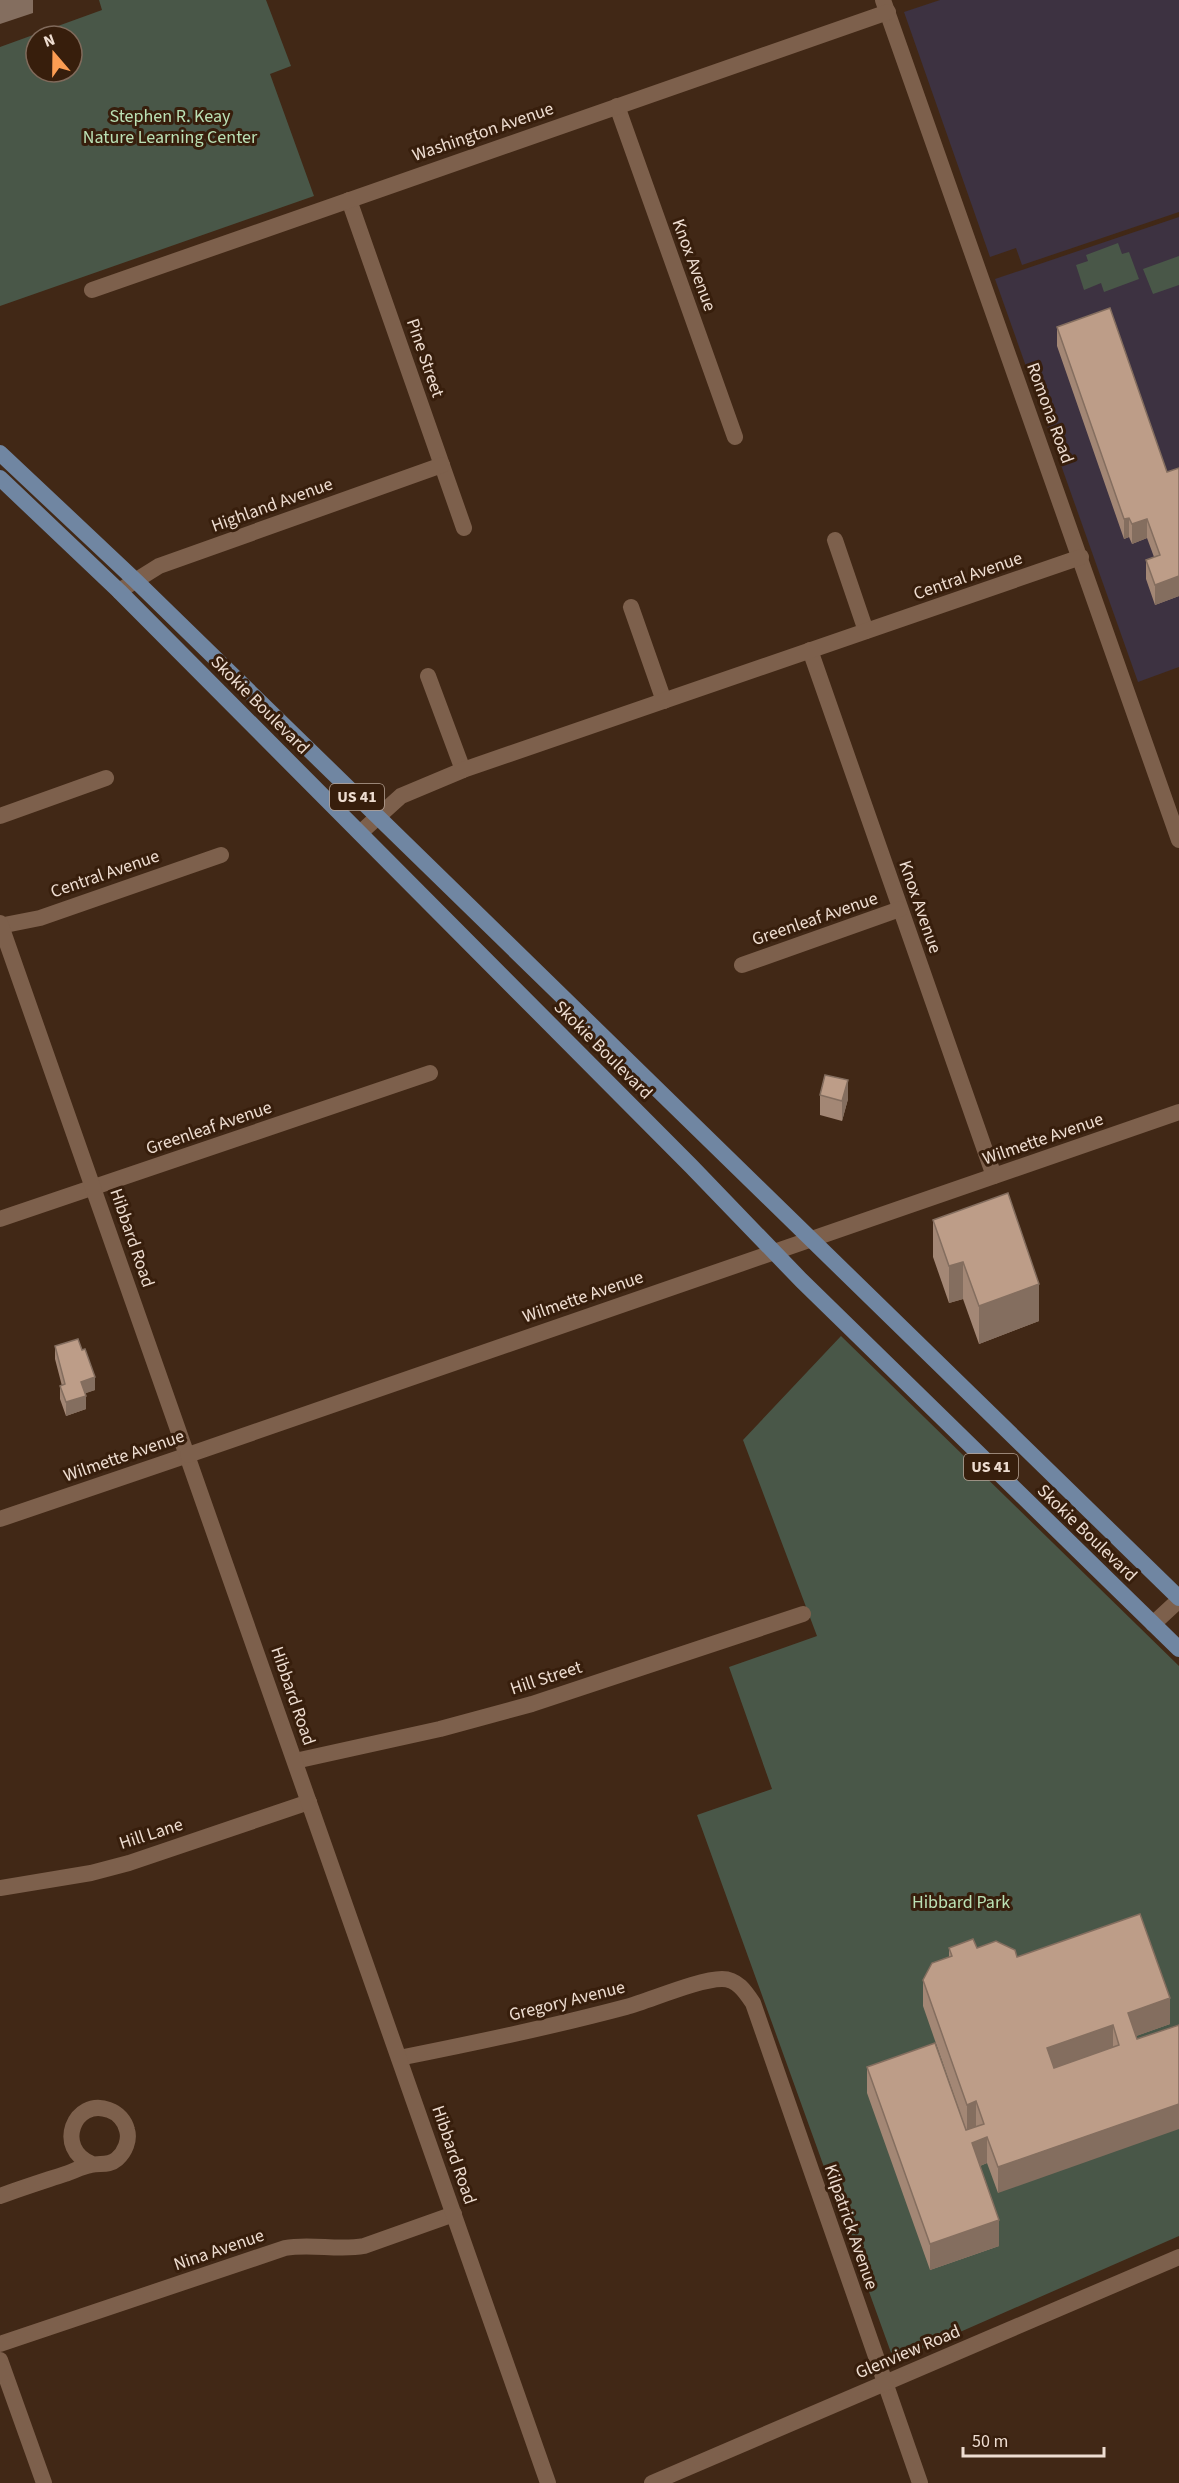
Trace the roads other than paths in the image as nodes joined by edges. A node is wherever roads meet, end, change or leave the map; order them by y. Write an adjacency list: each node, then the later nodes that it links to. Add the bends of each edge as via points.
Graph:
1 (886, 6): 2 (street, Washington Avenue); 11 (street, Romona Road)
2 (617, 106): 3 (street, Washington Avenue); 5 (street, Knox Avenue)
3 (350, 200): 4 (street, Washington Avenue); 7 (street, Pine Street)
4 (92, 290)
5 (735, 437)
6 (0, 453): 12 (main road, Skokie Boulevard / US 41)
7 (442, 465): 9 (street, Pine Street); 12 (street, Highland Avenue, via 159,566)
8 (0, 478): 13 (main road, Skokie Boulevard / US 41)
9 (464, 528)
10 (835, 540): 15 (street)
11 (1081, 557): 15 (street, Central Avenue); 24 (street, Romona Road)
12 (136, 581): 13 (street, Highland Avenue); 22 (main road, Skokie Boulevard / US 41)
13 (120, 591): 23 (main road, Skokie Boulevard / US 41)
14 (632, 607): 18 (street)
15 (867, 631): 16 (street, Central Avenue)
16 (810, 650): 18 (street, Central Avenue); 26 (street, Knox Avenue)
17 (428, 676): 19 (street)
18 (664, 701): 19 (street, Central Avenue)
19 (464, 770): 22 (street, Central Avenue, via 400,796)
20 (106, 778): 21 (street)
21 (0, 816)
22 (377, 816): 23 (street, Central Avenue); 34 (main road, Skokie Boulevard / US 41)
23 (360, 833): 35 (main road, Skokie Boulevard / US 41)
24 (1179, 840)
25 (221, 855): 27 (street, Central Avenue, via 40,918)
26 (900, 909): 28 (street, Greenleaf Avenue); 31 (street, Knox Avenue)
27 (0, 925): 32 (street, Hibbard Road)
28 (742, 965)
29 (430, 1073): 32 (street, Greenleaf Avenue)
30 (1179, 1112): 31 (street, Wilmette Avenue)
31 (994, 1176): 34 (street, Wilmette Avenue)
32 (93, 1187): 33 (street, Greenleaf Avenue); 36 (street, Hibbard Road)
33 (0, 1219)
34 (813, 1238): 35 (street, Wilmette Avenue); 38 (main road, Skokie Boulevard / US 41)
35 (774, 1252): 36 (street, Wilmette Avenue); 40 (main road, Skokie Boulevard / US 41)
36 (188, 1455): 37 (street, Wilmette Avenue); 42 (street, Hibbard Road)
37 (0, 1519)
38 (1179, 1599): 40 (street)
39 (803, 1614): 42 (street, Hill Street, via 532,1704)
40 (1153, 1624): 41 (main road, Skokie Boulevard / US 41)
41 (1179, 1649)
42 (295, 1761): 43 (street, Hibbard Road)
43 (309, 1802): 44 (street, Hill Lane, via 91,1873); 46 (street, Hibbard Road)
44 (0, 1888)
45 (740, 1986): 46 (street, Gregory Avenue, via 732,1981 711,1980 570,2022); 53 (street, Kilpatrick Avenue, via 753,2003)
46 (399, 2058): 49 (street, Hibbard Road)
47 (92, 2164): 48 (street)
48 (0, 2196)
49 (454, 2214): 51 (street, Nina Avenue, via 351,2249 285,2248); 55 (street, Hibbard Road)
50 (1179, 2257): 53 (street, Glenview Road)
51 (0, 2344)
52 (0, 2360): 54 (street)
53 (884, 2383): 56 (street, Glenview Road); 57 (street, Kilpatrick Avenue)
54 (44, 2483)
55 (548, 2483)
56 (652, 2483)
57 (920, 2483)

